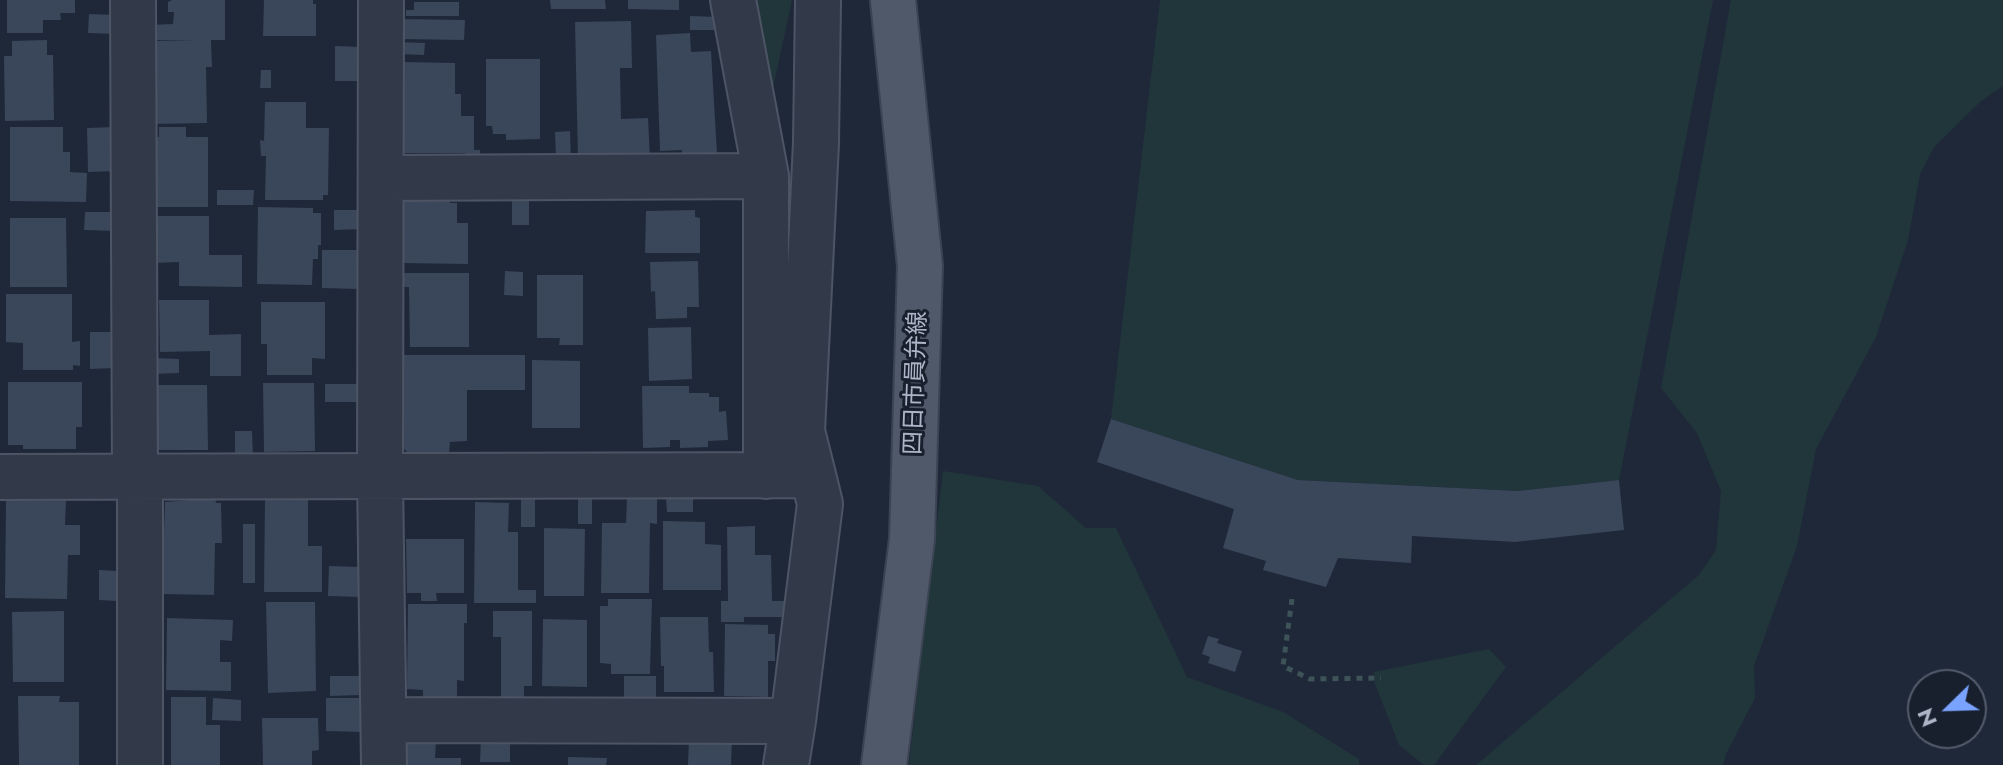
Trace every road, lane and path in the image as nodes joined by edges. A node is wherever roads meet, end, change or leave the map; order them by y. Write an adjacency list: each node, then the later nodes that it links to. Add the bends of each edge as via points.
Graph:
1 (133, 0): 11 (street)
2 (381, 0): 7 (street)
3 (733, 0): 6 (street)
4 (818, 0): 8 (street, via 802,431)
5 (893, 0): 20 (main road, 四日市員弁線, via 920,266 912,539)
6 (766, 176): 7 (street); 9 (street)
7 (381, 178): 12 (street)
8 (813, 475): 9 (street); 16 (street, via 820,504)
9 (766, 476): 12 (street)
10 (0, 477): 11 (street)
11 (138, 477): 12 (street); 17 (street)
12 (380, 477): 15 (street)
13 (1292, 599): 14 (path, via 1283,666 1310,679)
14 (1381, 678)
15 (384, 720): 16 (street); 18 (street)
16 (793, 721): 19 (street)
17 (140, 765)
18 (384, 765)
19 (786, 765)
20 (884, 765)

